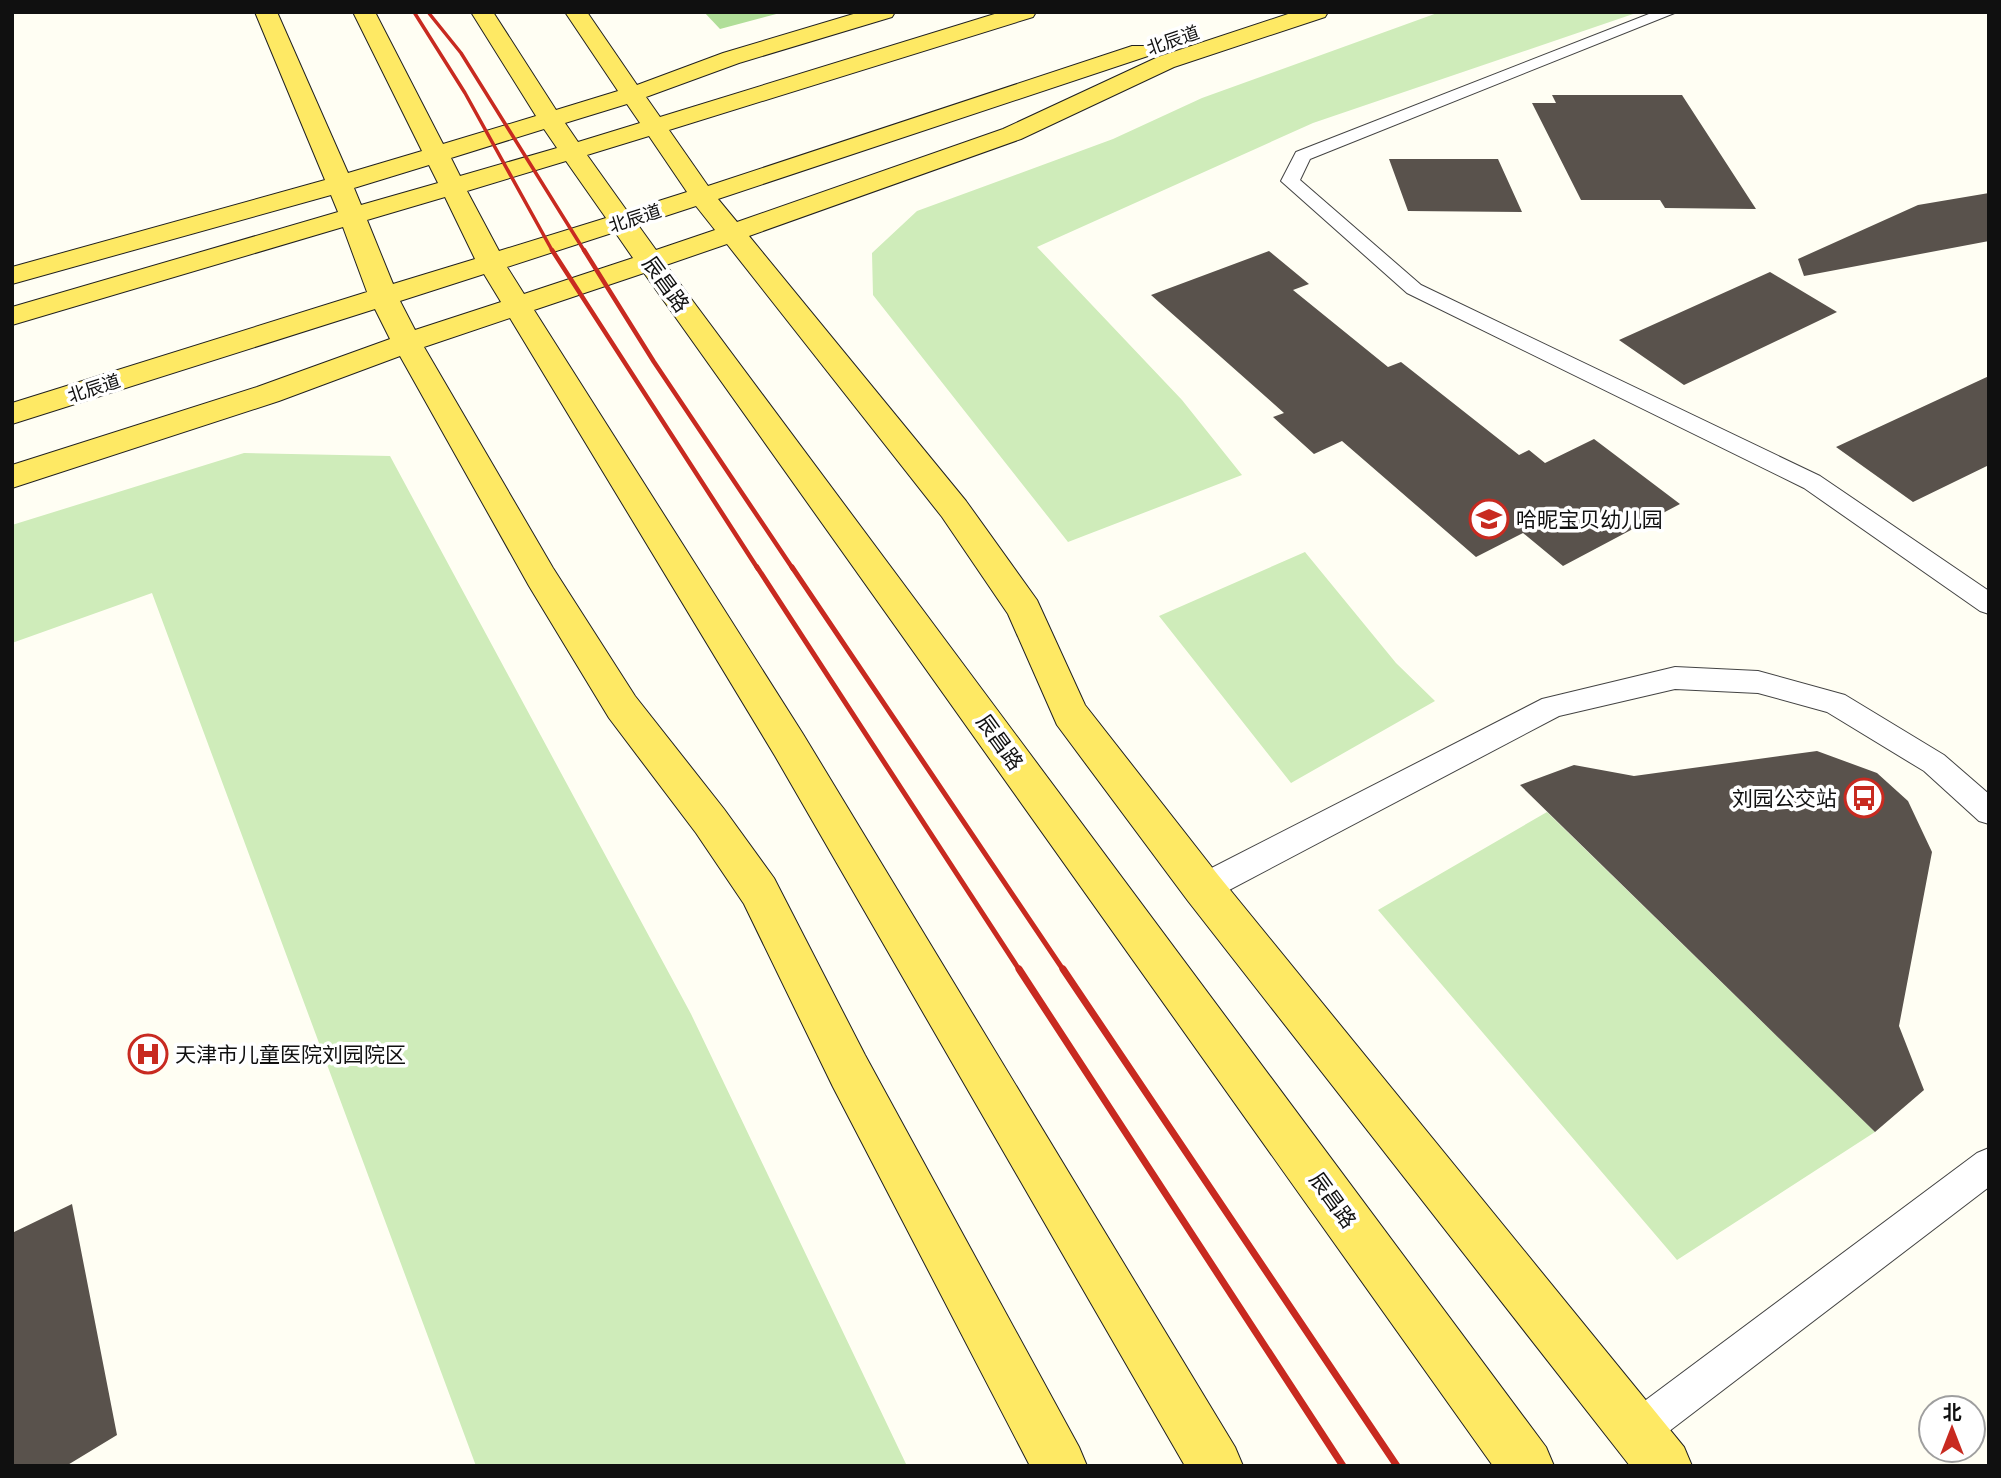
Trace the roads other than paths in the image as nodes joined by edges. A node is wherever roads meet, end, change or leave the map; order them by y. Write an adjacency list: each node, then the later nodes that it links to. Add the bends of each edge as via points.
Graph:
1 (265, 12): 17 (main road)
2 (364, 12): 14 (main road)
3 (482, 12): 11 (main road, 辰昌路)
4 (576, 12): 10 (main road)
5 (884, 12): 10 (main road, via 731,58)
6 (1025, 12): 12 (main road)
7 (1255, 12): 16 (main road, 北辰道)
8 (1317, 12): 19 (main road, via 1166,62 1012,134)
9 (1669, 12): 29 (lane, via 1302,156 1290,181 1414,289 1812,482)
10 (631, 95): 11 (main road); 12 (main road)
11 (550, 120): 13 (main road, 辰昌路); 14 (main road)
12 (653, 127): 13 (main road); 16 (main road)
13 (571, 152): 15 (main road); 18 (main road, 辰昌路)
14 (438, 153): 15 (main road); 17 (main road)
15 (452, 187): 17 (main road); 21 (main road)
16 (702, 197): 18 (main road, 北辰道); 19 (main road)
17 (346, 200): 22 (main road); 23 (main road); 25 (main road)
18 (622, 222): 20 (main road, 辰昌路); 21 (main road, 北辰道)
19 (731, 233): 20 (main road); 31 (main road, via 954,509 1024,609 1069,714)
20 (650, 262): 24 (main road); 36 (main road, 辰昌路)
21 (491, 263): 23 (main road, 北辰道); 24 (main road)
22 (12, 276)
23 (383, 296): 26 (main road); 27 (main road, 北辰道)
24 (518, 306): 26 (main road); 35 (main road, via 789,745)
25 (12, 317)
26 (407, 344): 28 (main road); 34 (main road, via 622,708 759,891 849,1071)
27 (12, 414)
28 (12, 477)
29 (1989, 604)
30 (1989, 812): 31 (lane, via 1934,763 1835,703 1758,682 1675,678 1552,708)
31 (1203, 888): 33 (main road)
32 (1989, 1165): 33 (lane)
33 (1650, 1454)
34 (1060, 1466)
35 (1216, 1466)
36 (1527, 1466)

